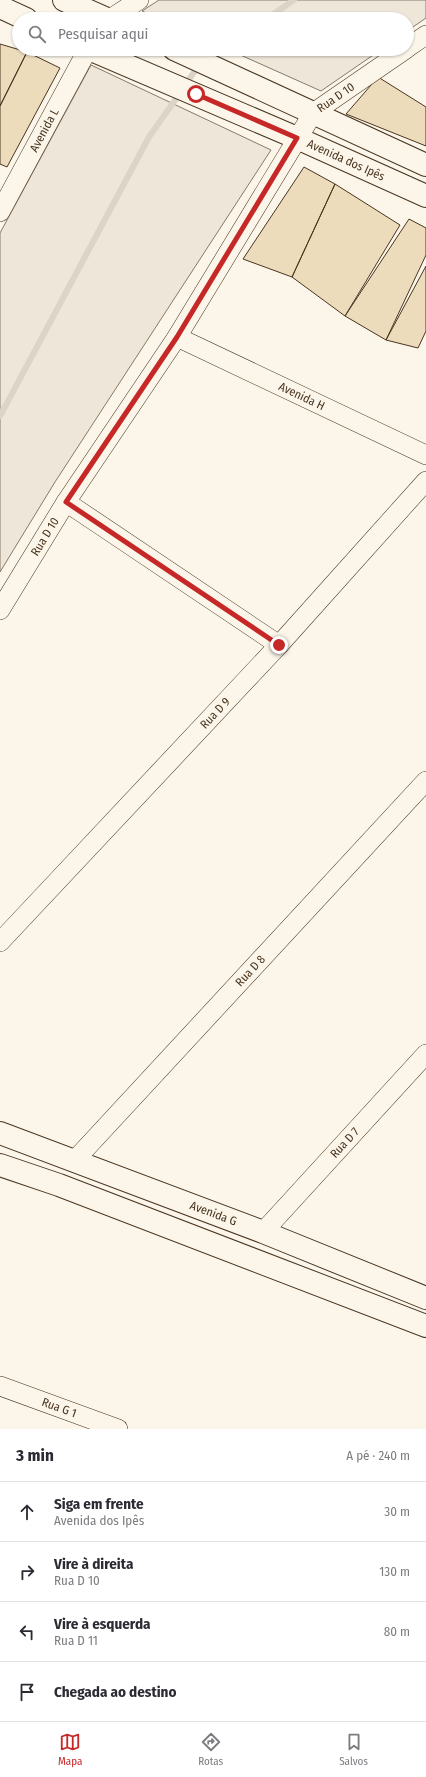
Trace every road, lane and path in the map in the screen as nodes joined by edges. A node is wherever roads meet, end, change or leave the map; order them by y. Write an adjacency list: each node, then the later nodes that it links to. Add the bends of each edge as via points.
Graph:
1 (64, 0): 4 (main road)
2 (139, 0): 5 (street)
3 (0, 7): 6 (main road)
4 (92, 12)
5 (119, 12)
6 (12, 13)
7 (426, 35): 8 (street, Rua D 10)
8 (414, 44)
9 (85, 56): 17 (street, Avenida L)
10 (105, 56): 14 (main road, Avenida dos Ipês)
11 (190, 56): 13 (main road)
12 (397, 56): 13 (street, Rua D 10)
13 (313, 113): 14 (street, Rua D 10); 15 (main road)
14 (297, 138): 16 (main road, Avenida dos Ipês); 18 (street, Rua D 10)
15 (426, 165)
16 (426, 196)
17 (0, 212)
18 (177, 337): 19 (street, Avenida H); 21 (street, Rua D 10)
19 (426, 454)
20 (426, 481): 23 (street, Rua D 9)
21 (66, 502): 22 (street, Rua D 10); 23 (street)
22 (0, 610)
23 (279, 645): 25 (street, Rua D 9)
24 (426, 780): 28 (street, Rua D 8)
25 (0, 942)
26 (426, 1054): 30 (street, Rua D 7)
27 (0, 1133): 28 (main road, Avenida G)
28 (75, 1160): 30 (main road, Avenida G)
29 (0, 1165): 32 (main road, via 59,1185)
30 (264, 1232): 31 (main road, Avenida G)
31 (426, 1298)
32 (426, 1326)
33 (0, 1386): 34 (street, Rua G 1)
34 (118, 1429)

